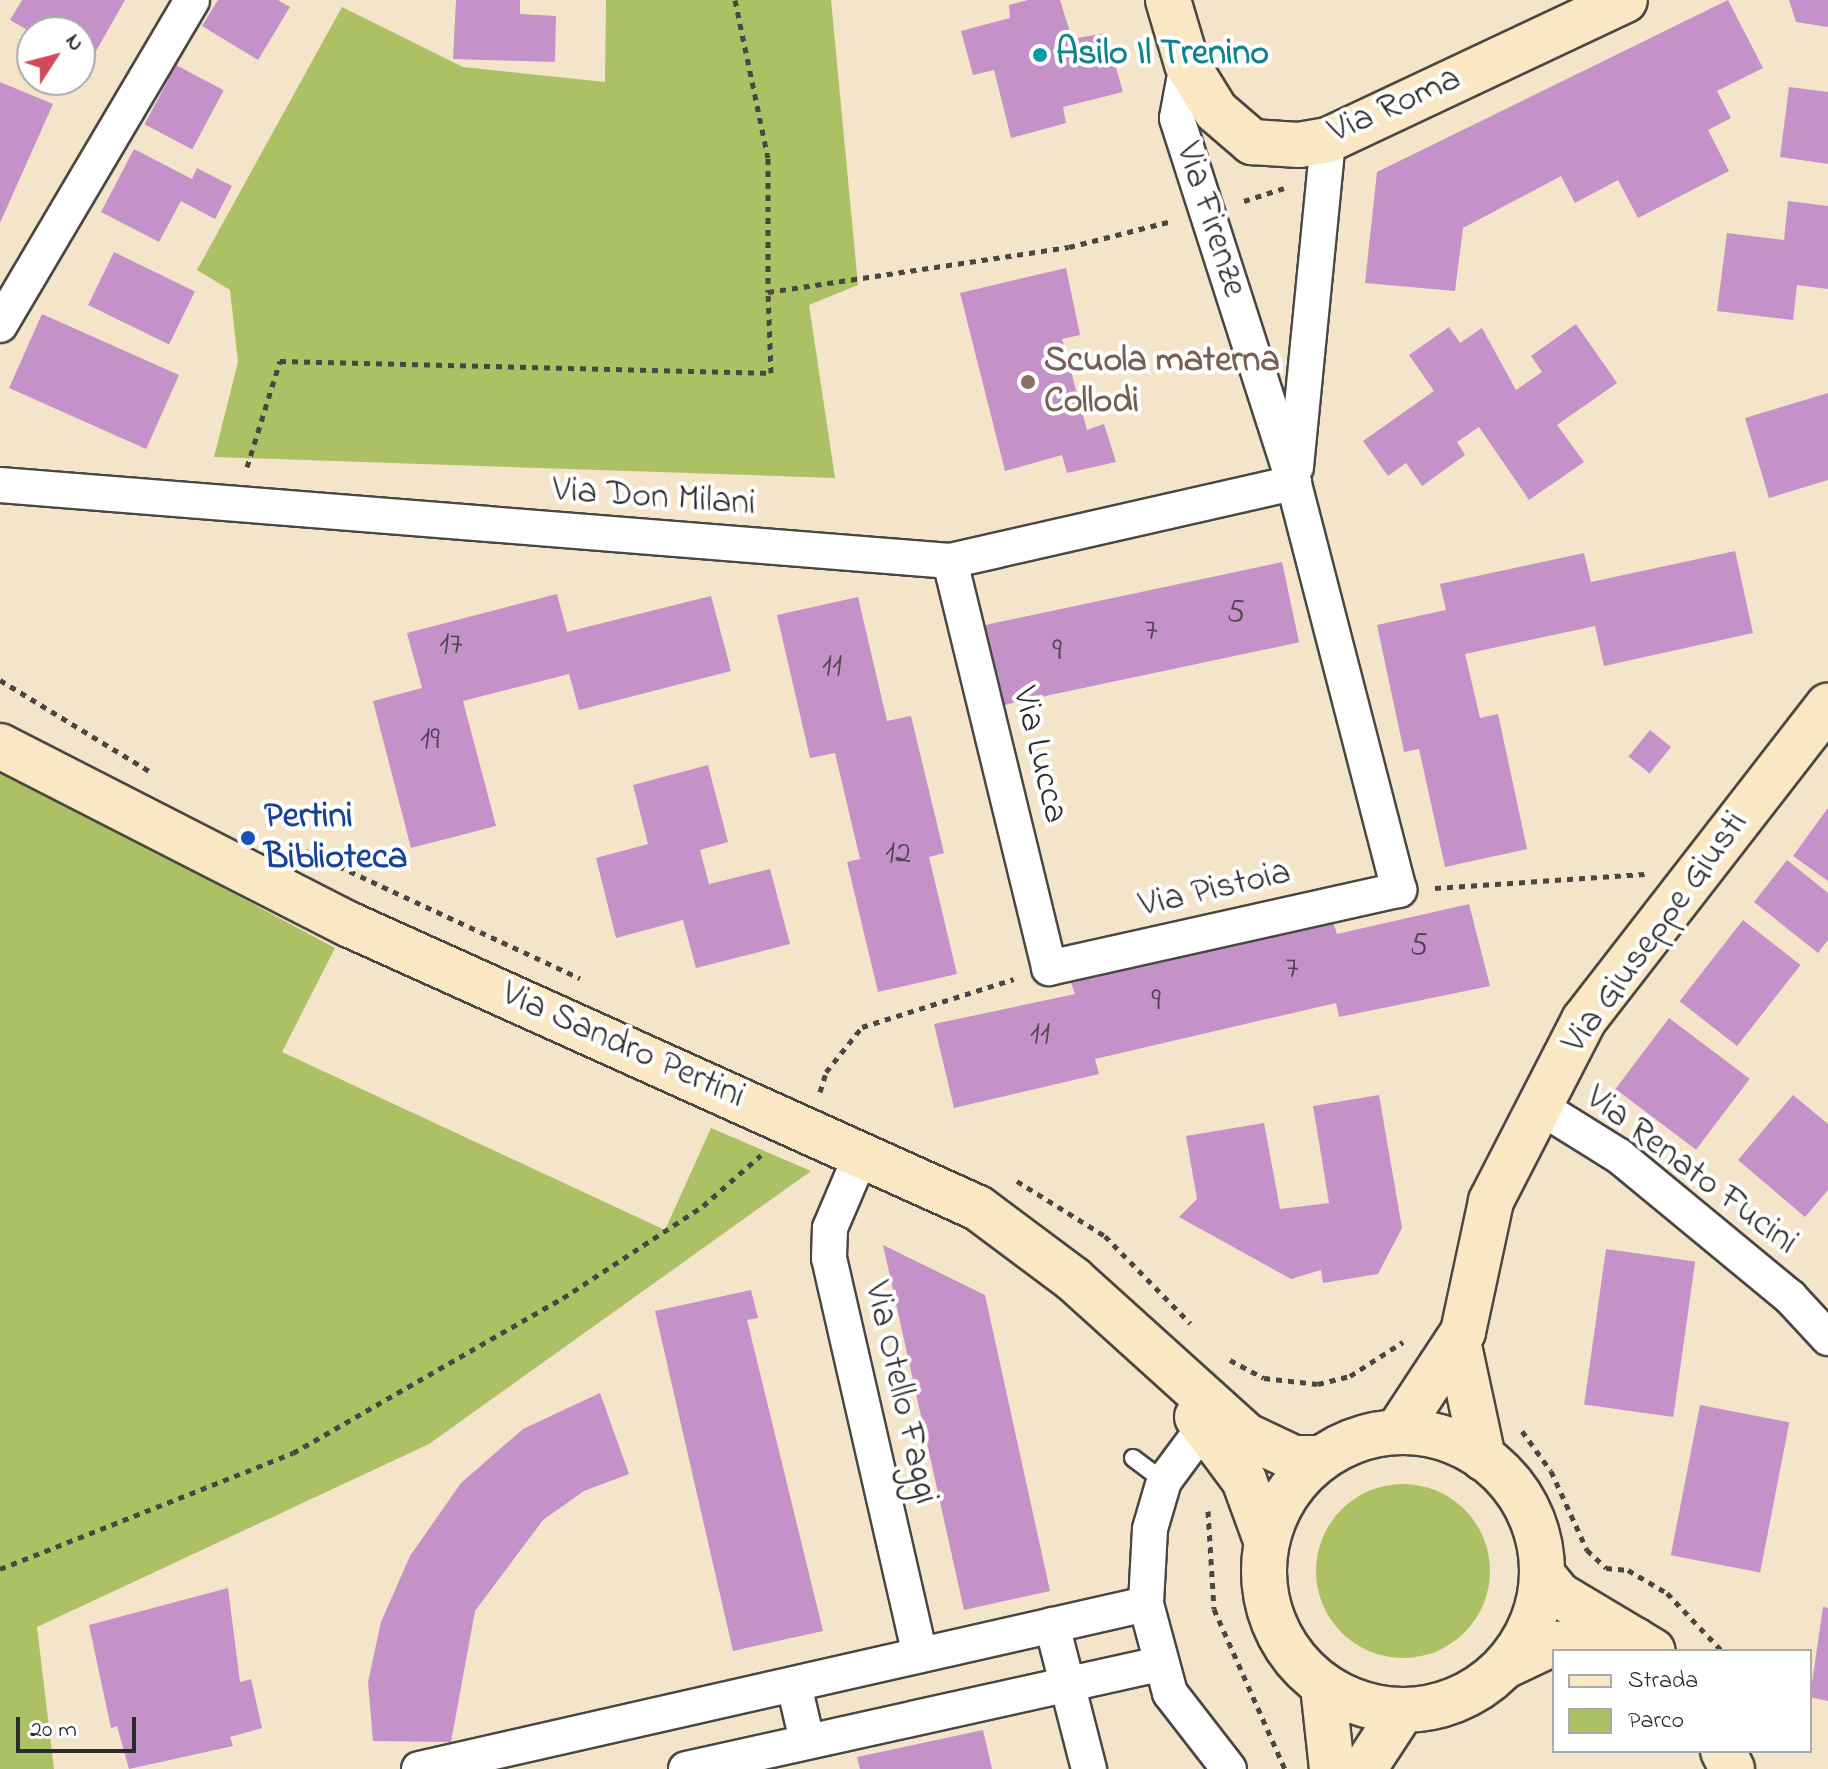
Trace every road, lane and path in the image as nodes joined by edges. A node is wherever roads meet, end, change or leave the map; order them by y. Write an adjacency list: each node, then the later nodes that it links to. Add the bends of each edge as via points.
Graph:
1 (192, 0): 9 (street)
2 (735, 0): 8 (path, via 768,158)
3 (1168, 0): 5 (street, Via Firenze)
4 (1625, 0): 6 (street, Via Roma)
5 (1187, 64): 6 (street, Via Roma, via 1216,111 1252,142); 7 (street, Via Firenze, via 1177,118)
6 (1326, 158): 7 (path); 11 (street, Via Firenze)
7 (1208, 212): 8 (path, via 1069,247); 11 (street, Via Firenze)
8 (768, 292): 10 (path, via 771,373 280,361 247,468)
9 (0, 325)
10 (231, 468)
11 (1294, 483): 13 (street, Via Don Milani); 19 (street, Via Firenze)
12 (0, 485): 13 (street, Via Don Milani)
13 (950, 561): 20 (street, Via Lucca)
14 (1825, 717): 18 (street, Via Giuseppe Giusti)
15 (0, 722): 17 (street, Via Sandro Pertini)
16 (0, 746): 17 (street, Via Sandro Pertini)
17 (55, 769): 22 (street, Via Sandro Pertini, via 348,924)
18 (1698, 871): 19 (path); 21 (street, Via Giuseppe Giusti, via 1584,1020)
19 (1399, 890): 20 (street, Via Pistoia)
20 (1049, 968): 22 (path, via 862,1027 826,1072)
21 (1537, 1105): 24 (street, Via Renato Fucini, via 1619,1156); 25 (street, Via Giuseppe Giusti, via 1491,1201)
22 (791, 1136): 23 (street, Via Sandro Pertini); 35 (path, via 703,1206 563,1298 293,1453)
23 (862, 1153): 26 (street, Via Sandro Pertini, via 1026,1239); 40 (street, Via Otello Faggi, via 830,1228 829,1258)
24 (1827, 1335)
25 (1458, 1341): 28 (street, Via Giuseppe Giusti); 31 (street, Via Giuseppe Giusti)
26 (1162, 1365): 27 (street, Via Sandro Pertini); 30 (street, Via Sandro Pertini, via 1247,1436 1294,1458)
27 (1204, 1427): 32 (street); 34 (street, Via Sandro Pertini, via 1244,1480)
28 (1397, 1432): 30 (street, Via Giuseppe Giusti, via 1357,1439); 31 (street, Via Giuseppe Giusti, via 1456,1443)
29 (1133, 1458): 32 (lane)
30 (1320, 1458): 34 (street, Via Giuseppe Giusti, via 1296,1481)
31 (1483, 1458): 36 (street, Via Giuseppe Giusti, via 1527,1509)
32 (1164, 1481): 37 (street, via 1150,1529)
33 (1207, 1499): 52 (path, via 1214,1609)
34 (1266, 1540): 45 (street, Via Giuseppe Giusti, via 1265,1595 1280,1634)
35 (0, 1569)
36 (1542, 1574): 39 (street, via 1559,1595); 42 (street, Via Giuseppe Giusti, via 1528,1633)
37 (1146, 1604): 38 (street); 41 (street)
38 (1052, 1625): 40 (street); 44 (street)
39 (1644, 1646): 42 (street, via 1552,1644)
40 (920, 1654): 43 (street)
41 (1159, 1664): 44 (street); 51 (street, via 1183,1717)
42 (1505, 1666): 46 (street, Via Giuseppe Giusti, via 1476,1691)
43 (794, 1685): 47 (street); 48 (street)
44 (1065, 1686): 47 (street); 50 (street)
45 (1323, 1686): 46 (street, Via Giuseppe Giusti, via 1361,1704); 53 (street)
46 (1402, 1711): 54 (street)
47 (807, 1741): 49 (street)
48 (419, 1769)
49 (686, 1769)
50 (1089, 1769)
51 (1229, 1769)
52 (1285, 1769)
53 (1332, 1769)
54 (1364, 1769)

